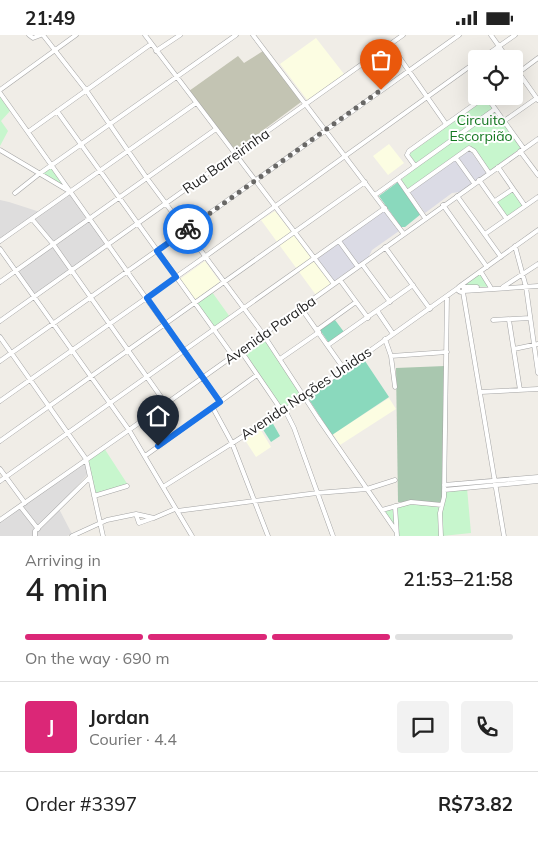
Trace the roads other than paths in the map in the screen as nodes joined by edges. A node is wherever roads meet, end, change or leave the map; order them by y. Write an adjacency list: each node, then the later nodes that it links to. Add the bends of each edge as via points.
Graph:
1 (29, 35): 2 (street, via 33,38)
2 (42, 35): 15 (street)
3 (76, 35): 15 (street)
4 (144, 35): 12 (street)
5 (180, 35): 18 (street)
6 (236, 35): 23 (street)
7 (254, 35): 30 (street)
8 (403, 35): 13 (street, Rua Barreirinha)
9 (459, 35): 22 (street)
10 (491, 35): 14 (street)
11 (515, 35): 14 (street)
12 (151, 44): 18 (street); 25 (street)
13 (390, 44): 22 (street); 30 (street, Rua Barreirinha)
14 (499, 46): 16 (street); 17 (street)
15 (56, 50): 25 (street); 26 (street)
16 (494, 50)
17 (502, 50)
18 (156, 51): 23 (street)
19 (538, 58): 20 (street)
20 (523, 68)
21 (468, 69): 27 (street)
22 (409, 71): 27 (street); 39 (street)
23 (176, 77): 29 (street); 36 (street)
24 (523, 79): 28 (street)
25 (86, 90): 34 (street); 36 (street)
26 (0, 91): 40 (street)
27 (428, 97): 37 (street); 47 (street)
28 (538, 99): 35 (street)
29 (196, 103): 38 (street); 45 (street)
30 (306, 105): 39 (street); 46 (street, Rua Barreirinha)
31 (473, 105): 37 (street)
32 (492, 105): 33 (street)
33 (495, 109): 35 (street); 50 (street)
34 (57, 111): 40 (street); 42 (street)
35 (504, 121): 44 (street)
36 (111, 123): 42 (street); 45 (street)
37 (446, 124): 50 (street, via 408,153)
38 (216, 129): 46 (street); 56 (street)
39 (326, 130): 47 (street); 59 (street)
40 (28, 132): 49 (street)
41 (538, 139): 44 (street, Avenida Paraíba)
42 (80, 145): 49 (street); 52 (street)
43 (0, 150): 54 (street)
44 (522, 150): 51 (street, Avenida Paraíba); 55 (street)
45 (129, 151): 52 (street); 56 (street)
46 (236, 155): 59 (street); 71 (street, Rua Barreirinha)
47 (346, 157): 60 (street); 74 (street)
48 (456, 158): 53 (street, via 472,149); 61 (street); 64 (street)
49 (52, 165): 54 (street); 63 (street)
50 (415, 166): 57 (street)
51 (498, 167): 53 (street, Avenida Paraíba); 62 (street)
52 (100, 171): 63 (street); 68 (street)
53 (489, 173): 58 (street, Avenida Paraíba)
54 (39, 174): 63 (street); 65 (street)
55 (538, 175)
56 (146, 177): 68 (street); 71 (street)
57 (398, 179): 64 (street); 66 (street)
58 (480, 180): 61 (street, Avenida Paraíba); 70 (street)
59 (255, 181): 74 (street); 81 (street)
60 (365, 182): 66 (street); 83 (street)
61 (474, 183): 67 (street, Avenida Paraíba)
62 (513, 189): 70 (street); 73 (street)
63 (70, 192): 77 (street); 78 (street)
64 (408, 192): 76 (street)
65 (15, 193)
66 (376, 195): 75 (street)
67 (457, 195): 72 (street, Avenida Paraíba); 85 (street)
68 (119, 197): 77 (street); 80 (street)
69 (538, 197): 73 (street)
70 (496, 201): 79 (street)
71 (167, 203): 80 (street, Rua Barreirinha); 81 (street)
72 (443, 205): 76 (street, Avenida Paraíba); 99 (street)
73 (525, 206): 79 (street)
74 (275, 207): 83 (street); 94 (street)
75 (385, 208): 84 (street); 87 (street)
76 (425, 217): 84 (street, Avenida Paraíba)
77 (90, 218): 88 (street); 89 (street)
78 (32, 219): 86 (street); 88 (street)
79 (506, 219): 85 (street)
80 (138, 223): 89 (street, Rua Barreirinha); 93 (street)
81 (186, 230): 93 (street); 94 (street)
82 (538, 230): 90 (street, Avenida Nações Unidas)
83 (295, 232): 96 (street); 108 (street)
84 (403, 233): 91 (street, Avenida Paraíba)
85 (485, 234): 95 (street)
86 (0, 241)
87 (339, 241): 96 (street); 98 (street)
88 (52, 244): 100 (street); 101 (street)
89 (108, 245): 101 (street, Rua Barreirinha); 102 (street)
90 (515, 246): 95 (street, Avenida Nações Unidas); 104 (street)
91 (385, 247): 98 (street, Avenida Paraíba); 110 (street)
92 (0, 249): 100 (street)
93 (157, 251): 102 (street); 105 (street)
94 (206, 256): 105 (street); 108 (street)
95 (501, 257): 99 (street, Avenida Nações Unidas)
96 (314, 259): 109 (street); 124 (street)
97 (538, 264): 104 (street)
98 (360, 266): 106 (street, Avenida Paraíba); 121 (street)
99 (487, 267): 103 (street, Avenida Nações Unidas)
100 (16, 270): 107 (street); 117 (street)
101 (71, 271): 117 (street, Rua Barreirinha); 118 (street)
102 (127, 271): 118 (street); 119 (street)
103 (480, 271): 114 (street); 115 (street, Avenida Nações Unidas)
104 (522, 274): 112 (street); 113 (street)
105 (176, 277): 119 (street); 122 (street)
106 (340, 280): 109 (street, Avenida Paraíba); 120 (street)
107 (0, 281)
108 (225, 282): 122 (street); 124 (street)
109 (334, 284): 123 (street, Avenida Paraíba)
110 (413, 285): 121 (street); 125 (street)
111 (538, 286): 113 (street)
112 (504, 287): 113 (street); 114 (street)
113 (526, 287): 127 (street)
114 (491, 288): 115 (street)
115 (462, 289): 116 (street, Avenida Nações Unidas); 164 (street)
116 (447, 296): 125 (street, Avenida Nações Unidas); 148 (street)
117 (35, 297): 131 (street, Rua Barreirinha); 132 (street)
118 (90, 297): 132 (street); 133 (street)
119 (147, 298): 133 (street); 134 (street)
120 (356, 302): 128 (street); 136 (street)
121 (390, 302): 126 (street)
122 (195, 303): 134 (street); 135 (street)
123 (301, 308): 136 (street); 137 (street, Avenida Paraíba)
124 (244, 309): 135 (street); 137 (street)
125 (430, 309): 138 (street, Avenida Nações Unidas)
126 (378, 311): 128 (street); 138 (street)
127 (530, 317): 130 (street); 142 (street)
128 (368, 318): 141 (street)
129 (493, 320): 130 (street)
130 (509, 320): 143 (street)
131 (0, 321)
132 (54, 323): 144 (street); 149 (street)
133 (109, 324): 144 (street); 145 (street)
134 (165, 324): 145 (street); 146 (street)
135 (215, 330): 146 (street); 150 (street)
136 (318, 331): 141 (street); 152 (street)
137 (263, 334): 147 (street, Avenida Paraíba); 152 (street)
138 (394, 334): 140 (street, Avenida Nações Unidas)
139 (0, 337): 149 (street)
140 (385, 339): 151 (street); 154 (street, Avenida Nações Unidas)
141 (328, 345): 154 (street)
142 (536, 345): 143 (street); 155 (street)
143 (514, 349): 163 (street)
144 (72, 350): 157 (street); 160 (street)
145 (128, 351): 157 (street); 158 (street)
146 (184, 351): 158 (street); 159 (street)
147 (241, 351): 150 (street, Avenida Paraíba); 156 (street)
148 (447, 352): 151 (street); 189 (street)
149 (11, 353): 153 (street); 160 (street)
150 (233, 356): 159 (street, Avenida Paraíba)
151 (391, 356): 161 (street)
152 (280, 359): 165 (street)
153 (0, 361)
154 (344, 369): 165 (street, Avenida Nações Unidas)
155 (538, 373)
156 (257, 375): 167 (street); 172 (street)
157 (92, 377): 168 (street); 170 (street)
158 (147, 377): 168 (street); 169 (street)
159 (203, 377): 167 (street); 169 (street, Avenida Paraíba)
160 (30, 379): 166 (street); 170 (street)
161 (395, 387)
162 (538, 389): 163 (street)
163 (520, 390): 164 (street)
164 (481, 392): 186 (street)
165 (305, 397): 172 (street, Avenida Nações Unidas); 190 (street)
166 (0, 401)
167 (220, 402): 171 (street)
168 (110, 403): 173 (street); 174 (street)
169 (166, 404): 173 (street, Avenida Paraíba)
170 (50, 406): 174 (street); 175 (street)
171 (213, 408): 176 (street); 177 (street)
172 (284, 410): 176 (street, Avenida Nações Unidas); 191 (street, via 294,428)
173 (129, 431): 177 (street); 178 (street, Avenida Paraíba)
174 (68, 433): 178 (street); 180 (street)
175 (0, 441)
176 (232, 443): 188 (street, Avenida Nações Unidas); 193 (street)
177 (145, 455): 188 (street)
178 (86, 459): 181 (street); 194 (street, Avenida Paraíba)
179 (0, 469): 180 (street)
180 (6, 477): 184 (street); 194 (street)
181 (90, 477): 192 (street); 204 (street)
182 (538, 477): 186 (street)
183 (395, 480): 190 (street)
184 (0, 481)
185 (538, 481): 186 (street)
186 (496, 483): 189 (street); 214 (street)
187 (127, 486): 192 (street)
188 (163, 487): 198 (street)
189 (444, 487): 195 (street)
190 (367, 489): 191 (street); 199 (street)
191 (317, 493): 193 (street); 211 (street)
192 (94, 496): 203 (street)
193 (255, 500): 198 (street); 210 (street)
194 (25, 503): 196 (street, Avenida Paraíba)
195 (442, 505): 197 (street, via 415,502); 213 (street)
196 (20, 506): 202 (street, Avenida Paraíba); 204 (street)
197 (395, 506): 199 (street); 205 (street)
198 (176, 510): 201 (street); 209 (street)
199 (382, 510): 205 (street)
200 (136, 514): 201 (street); 201 (street, via 139,523); 203 (street)
201 (154, 517)
202 (0, 521)
203 (100, 523): 207 (street); 208 (street)
204 (38, 529): 206 (street)
205 (396, 531): 212 (street)
206 (35, 536)
207 (72, 536)
208 (103, 536)
209 (192, 536)
210 (268, 536)
211 (334, 536)
212 (397, 536)
213 (441, 536)
214 (504, 536)

